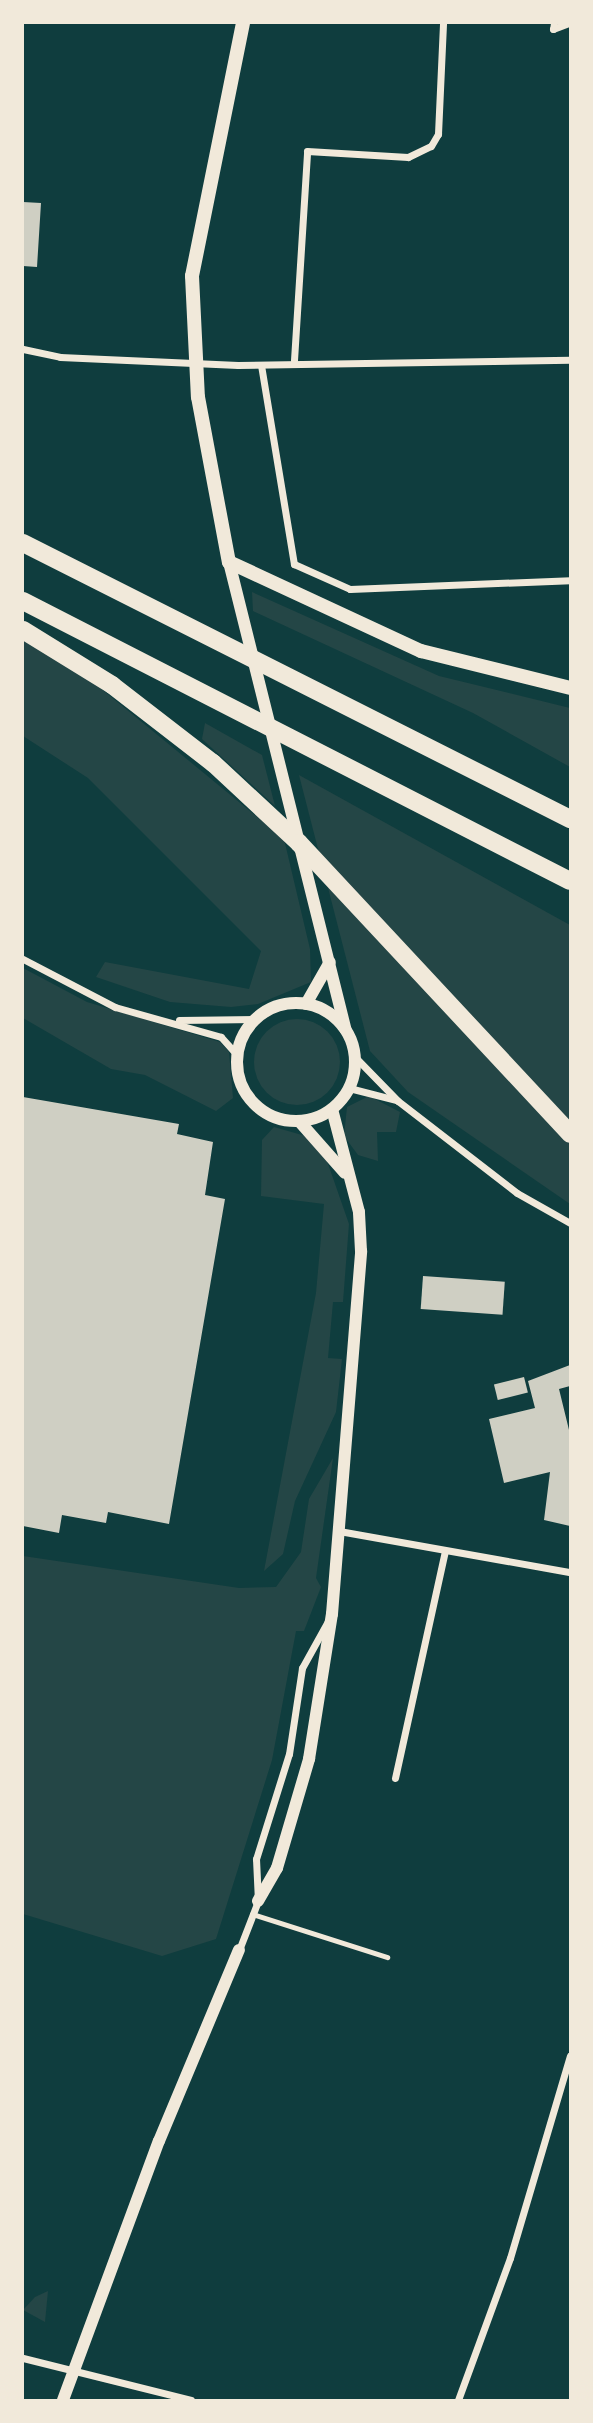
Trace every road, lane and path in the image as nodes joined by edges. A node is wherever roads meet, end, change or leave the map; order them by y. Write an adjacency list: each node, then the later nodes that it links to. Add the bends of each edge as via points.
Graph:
1 (232, 23): 6 (main road)
2 (243, 23): 6 (main road)
3 (443, 23): 8 (street, via 438,134 430,146 408,157 307,151)
4 (554, 23): 5 (street, via 554,29)
5 (569, 23)
6 (232, 84): 10 (main road, via 193,266)
7 (23, 349): 10 (street, via 60,358)
8 (294, 360): 9 (street); 11 (street)
9 (570, 360)
10 (194, 364): 11 (street); 13 (main road)
11 (261, 365): 14 (street, via 294,564 350,589)
12 (23, 543): 18 (highway)
13 (229, 562): 17 (main road, via 401,643); 25 (street)
14 (570, 580)
15 (23, 601): 21 (highway)
16 (23, 630): 36 (highway, via 112,685 213,763 299,843)
17 (570, 687)
18 (485, 774): 19 (highway); 20 (highway)
19 (570, 813)
20 (570, 819)
21 (508, 850): 22 (highway); 23 (highway)
22 (570, 881)
23 (570, 888)
24 (23, 960): 28 (street, via 115,1007)
25 (330, 961): 26 (street); 29 (street)
26 (306, 1004): 27 (street, via 271,1009); 29 (street, via 329,1013)
27 (256, 1019): 28 (street); 30 (street)
28 (172, 1020): 30 (street, via 221,1037)
29 (346, 1030): 31 (street)
30 (238, 1055): 35 (street, via 249,1097 277,1118)
31 (356, 1058): 32 (street); 33 (street)
32 (349, 1088): 33 (street); 34 (street)
33 (398, 1101): 38 (street, via 517,1193)
34 (332, 1109): 35 (street); 37 (street)
35 (299, 1121): 37 (street)
36 (570, 1134)
37 (348, 1177): 39 (street, via 359,1212 361,1251)
38 (570, 1223)
39 (339, 1531): 40 (street); 42 (street)
40 (445, 1551): 41 (street); 43 (street)
41 (570, 1573)
42 (332, 1614): 44 (street, via 309,1759 277,1868); 44 (street, via 302,1668 289,1754 256,1859)
43 (395, 1778)
44 (258, 1900): 45 (street)
45 (252, 1914): 46 (street); 47 (lane)
46 (240, 1951): 50 (street)
47 (387, 1957)
48 (570, 2056): 53 (street, via 510,2259)
49 (23, 2358): 50 (street)
50 (73, 2367): 51 (street); 52 (street)
51 (63, 2400)
52 (191, 2400)
53 (458, 2400)

